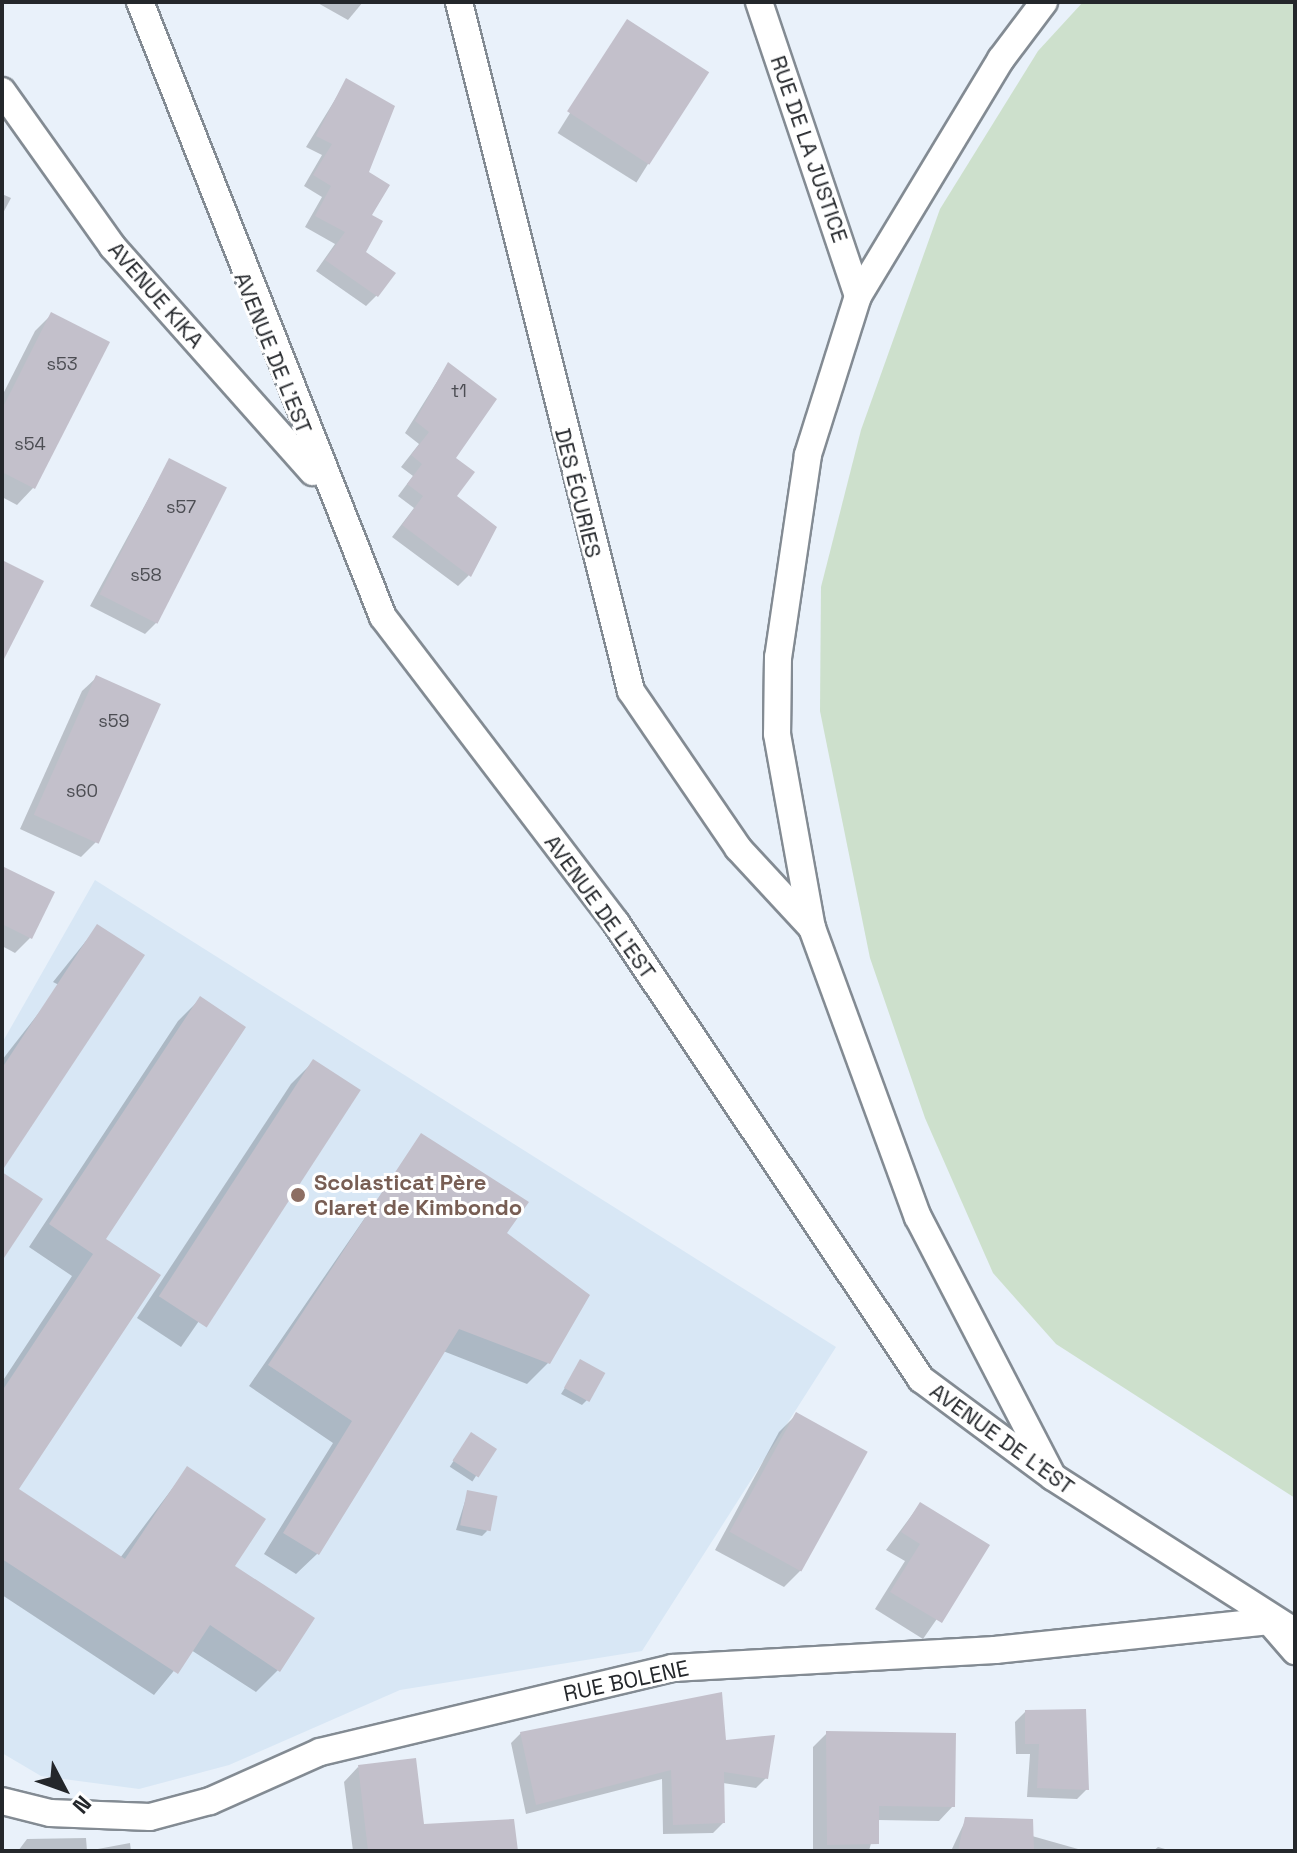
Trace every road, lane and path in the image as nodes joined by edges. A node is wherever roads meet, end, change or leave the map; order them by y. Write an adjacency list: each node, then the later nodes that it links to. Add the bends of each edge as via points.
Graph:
1 (140, 2): 7 (street, AVENUE DE L'EST)
2 (459, 2): 8 (street, DES ÉCURIES, via 631,691 738,848)
3 (759, 2): 6 (street, RUE DE LA JUSTICE)
4 (1044, 2): 6 (street, via 1001,59)
5 (2, 91): 7 (street, AVENUE KIKA, via 113,247)
6 (858, 296): 8 (street, via 808,455 778,657 784,792)
7 (326, 487): 9 (street, AVENUE DE L'EST, via 383,617 616,923 921,1379)
8 (812, 928): 9 (street, via 918,1217)
9 (1053, 1477): 10 (street, AVENUE DE L'EST)
10 (1269, 1621): 11 (street, AVENUE DE L'EST); 12 (street); 13 (street, RUE BOLENE, via 995,1650 672,1668 320,1752 210,1801 150,1817 50,1813)
11 (1295, 1632)
12 (1295, 1651)
13 (2, 1801)

